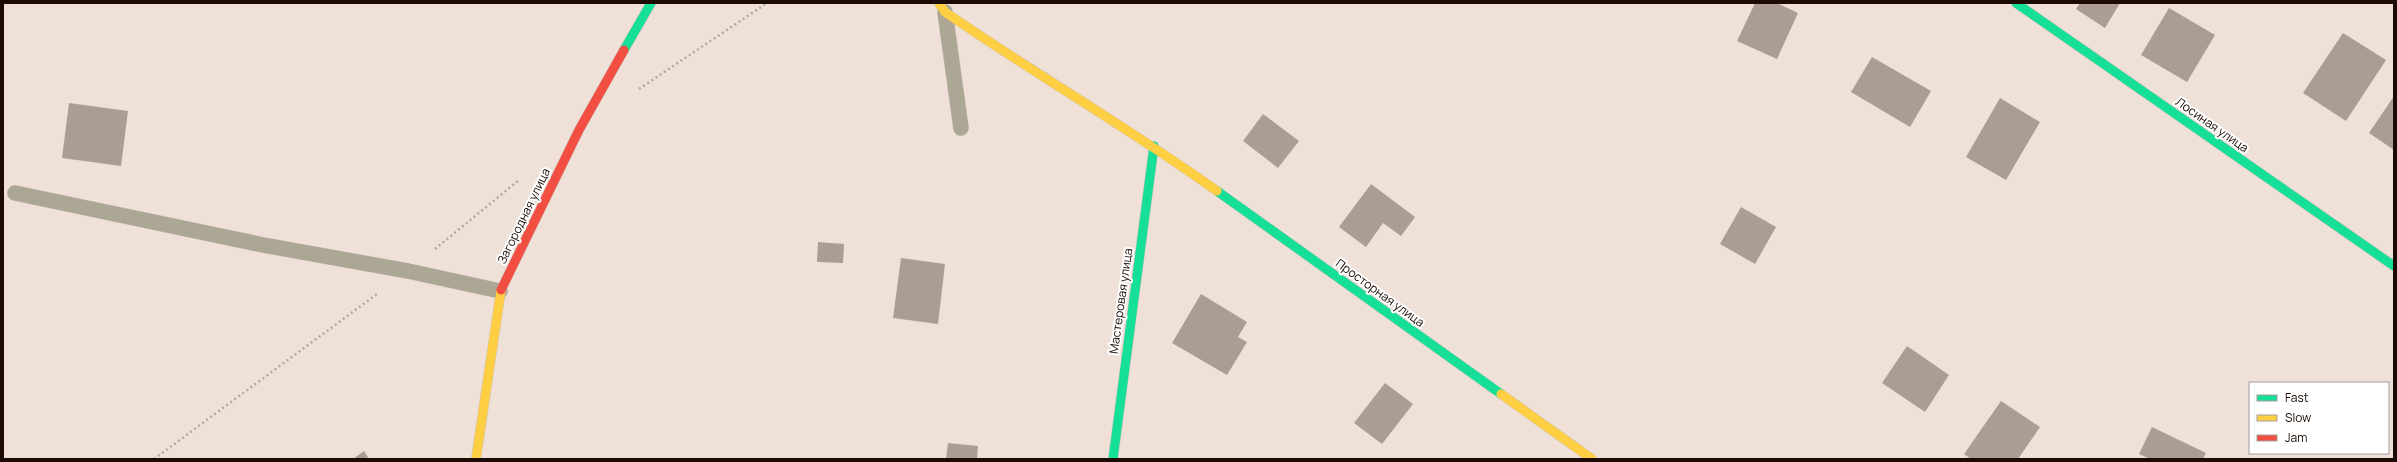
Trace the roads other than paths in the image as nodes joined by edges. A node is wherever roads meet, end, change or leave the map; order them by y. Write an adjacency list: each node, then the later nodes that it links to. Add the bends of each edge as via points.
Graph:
1 (651, 3): 8 (street, Загородная улица, via 579,130)
2 (2016, 3): 7 (street, Лосиная улица)
3 (942, 7): 4 (lane); 5 (street, Просторная улица, via 1012,58)
4 (961, 128)
5 (1154, 146): 10 (street, Мастеровая улица); 11 (street, Просторная улица)
6 (15, 193): 8 (lane)
7 (2394, 266)
8 (500, 291): 9 (street, Загородная улица)
9 (476, 459)
10 (1113, 459)
11 (1592, 459)

